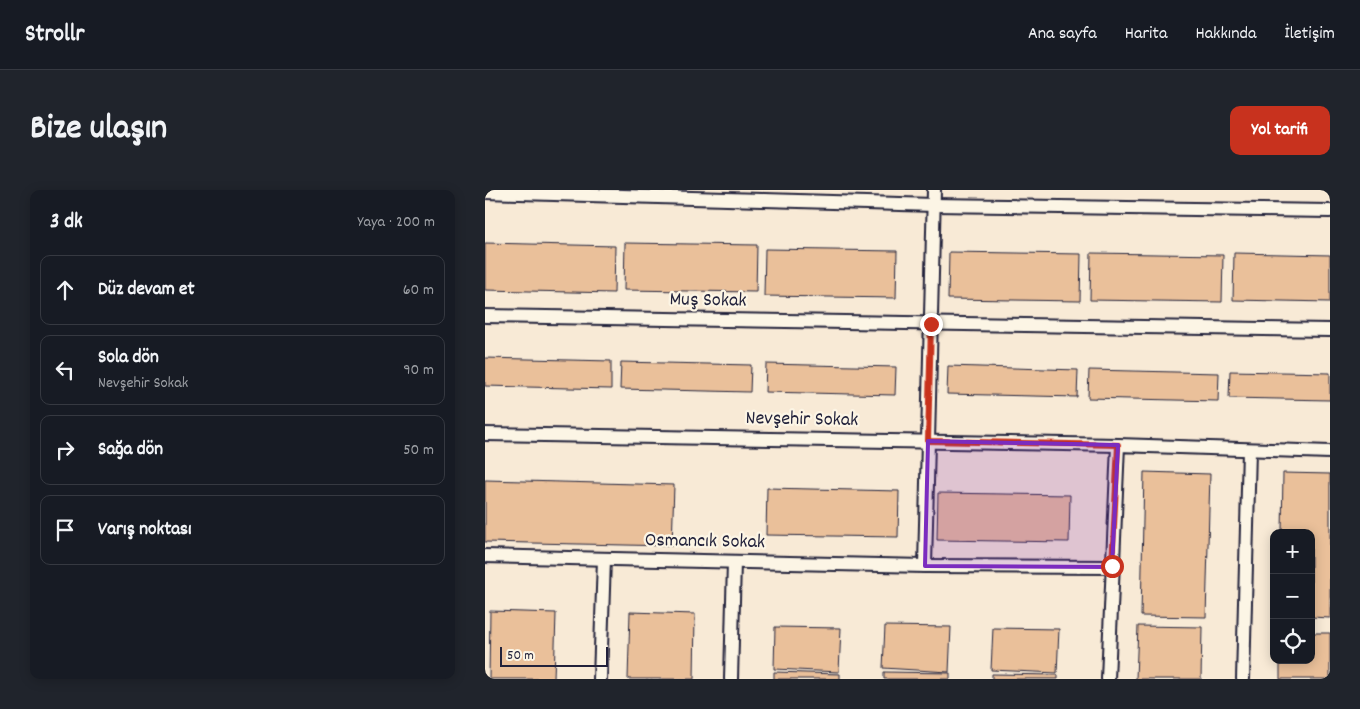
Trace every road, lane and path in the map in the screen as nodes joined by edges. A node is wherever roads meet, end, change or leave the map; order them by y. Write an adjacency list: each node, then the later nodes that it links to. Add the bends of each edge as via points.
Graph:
1 (934, 190): 3 (street)
2 (485, 192): 3 (street)
3 (934, 205): 4 (street); 6 (street)
4 (1330, 211)
5 (485, 316): 6 (street, Muş Sokak)
6 (931, 324): 7 (street, Muş Sokak); 9 (street)
7 (1330, 330)
8 (485, 434): 9 (street, Nevşehir Sokak)
9 (928, 441): 10 (street, Nevşehir Sokak); 16 (street)
10 (1118, 445): 11 (street, Nevşehir Sokak); 17 (street)
11 (1249, 450): 12 (street, Nevşehir Sokak); 21 (street)
12 (1330, 452)
13 (485, 556): 14 (street, Osmancık Sokak)
14 (603, 559): 15 (street, Osmancık Sokak); 18 (street)
15 (734, 562): 16 (street, Osmancık Sokak); 19 (street)
16 (925, 566): 17 (street, Osmancık Sokak)
17 (1112, 566): 20 (street)
18 (600, 679)
19 (731, 679)
20 (1109, 679)
21 (1243, 679)

